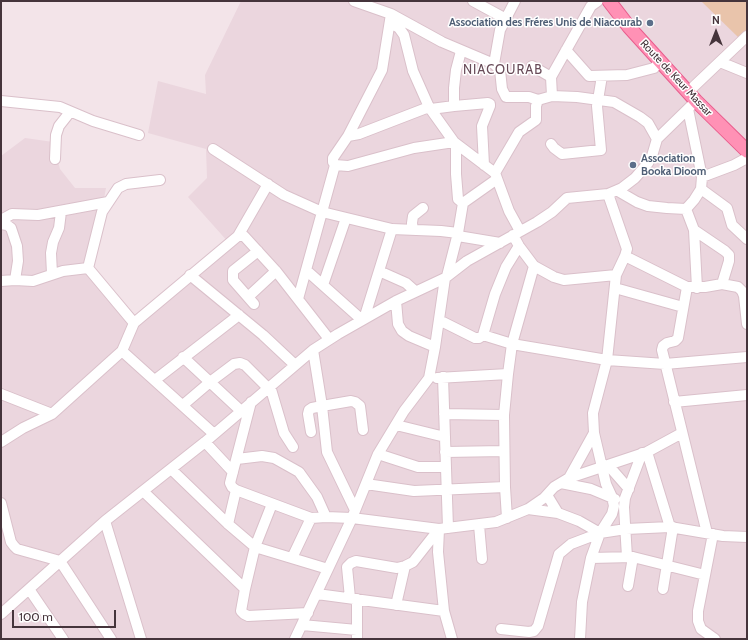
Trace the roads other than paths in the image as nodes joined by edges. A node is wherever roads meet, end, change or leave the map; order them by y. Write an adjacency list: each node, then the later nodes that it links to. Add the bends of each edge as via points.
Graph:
1 (354, 1): 6 (street)
2 (473, 1): 8 (street)
3 (515, 1): 8 (street)
4 (598, 1): 10 (street, via 591,6)
5 (613, 2): 12 (main road, Route de Keur Massar, via 629,27)
6 (382, 6): 7 (street)
7 (390, 18): 11 (street); 25 (street, via 404,35 413,71); 28 (street, via 382,70)
8 (506, 18): 14 (street, via 500,30)
9 (747, 36): 13 (street)
10 (566, 50): 17 (street, via 589,76); 18 (street)
11 (461, 51): 14 (street); 24 (street, via 456,70)
12 (660, 61): 17 (street, via 654,68 627,75); 23 (main road, Route de Keur Massar)
13 (720, 62): 16 (street); 23 (street)
14 (494, 64): 21 (street, via 500,70 502,89 506,97 529,97)
15 (532, 66): 18 (street)
16 (747, 73)
17 (602, 76): 20 (street)
18 (551, 77): 19 (street)
19 (552, 96): 20 (street); 21 (street)
20 (598, 99): 29 (street, via 614,102 640,117 648,123); 31 (street, via 601,150 562,154)
21 (538, 100): 38 (street, via 536,120 519,132)
22 (1, 101): 26 (street, via 60,108)
23 (691, 101): 29 (street); 33 (main road, Route de Keur Massar); 39 (street)
24 (454, 106): 25 (street); 37 (street, via 490,104 482,126)
25 (430, 108): 28 (street); 30 (street)
26 (70, 112): 27 (street); 35 (street, via 59,126 56,135)
27 (139, 135)
28 (348, 136): 36 (street, via 333,158)
29 (657, 139): 43 (street, via 648,163 635,178)
30 (455, 143): 36 (street, via 414,148 348,166); 37 (street); 46 (street, via 458,199)
31 (551, 144)
32 (212, 150): 41 (street)
33 (747, 151)
34 (747, 158): 39 (street)
35 (55, 159)
36 (335, 165): 50 (street)
37 (484, 165): 38 (street)
38 (496, 176): 46 (street); 57 (street)
39 (702, 178): 42 (street)
40 (160, 180): 45 (street, via 126,184 118,188)
41 (268, 184): 50 (street, via 284,195); 59 (street)
42 (701, 189): 48 (street); 60 (street, via 727,208 732,225)
43 (618, 191): 44 (street); 48 (street, via 648,206)
44 (608, 194): 57 (street, via 567,198 552,212); 64 (street, via 627,247)
45 (108, 202): 49 (street); 66 (street, via 102,212)
46 (463, 203): 58 (street)
47 (424, 208): 55 (street, via 413,216)
48 (686, 209): 56 (street)
49 (61, 212): 52 (street, via 38,215 12,214); 70 (street, via 51,253)
50 (322, 212): 51 (street); 67 (street)
51 (346, 218): 54 (street); 77 (street)
52 (1, 220)
53 (1, 224): 74 (street, via 11,228 16,241 18,261)
54 (392, 230): 55 (street); 69 (street)
55 (413, 230): 58 (street, via 441,231)
56 (694, 230): 76 (street, via 730,255); 78 (street)
57 (517, 233): 61 (street); 62 (street)
58 (458, 235): 61 (street); 73 (street)
59 (238, 236): 63 (street, via 244,236); 71 (street)
60 (747, 239)
61 (500, 243): 73 (street, via 467,261)
62 (519, 246): 65 (street); 89 (street, via 506,267)
63 (258, 251): 68 (street); 68 (street, via 233,272 234,280 251,300)
64 (625, 256): 72 (street); 78 (street)
65 (534, 266): 72 (street, via 546,274 564,280); 91 (street)
66 (88, 268): 70 (street); 87 (street)
67 (306, 270): 77 (street); 81 (street)
68 (276, 271): 81 (street)
69 (379, 271): 80 (street, via 406,283); 85 (street)
70 (52, 274): 74 (street, via 34,281)
71 (190, 275): 84 (street); 87 (street)
72 (616, 275): 79 (street)
73 (446, 277): 80 (street); 86 (street)
74 (15, 280): 75 (street)
75 (1, 282)
76 (722, 284): 78 (street); 88 (street, via 738,286 742,291)
77 (323, 285): 85 (street)
78 (692, 287): 83 (street)
79 (614, 288): 83 (street); 97 (street)
80 (415, 291): 82 (street)
81 (298, 299): 90 (street)
82 (396, 301): 85 (street); 92 (street, via 398,324 402,331)
83 (683, 307): 98 (street, via 678,338 663,346)
84 (239, 315): 95 (street); 99 (street)
85 (363, 319): 90 (street)
86 (438, 320): 89 (street, via 475,338); 92 (street)
87 (134, 323): 93 (street)
88 (747, 324)
89 (483, 335): 91 (street)
90 (329, 339): 94 (street)
91 (512, 344): 97 (street); 100 (street)
92 (435, 347): 102 (street)
93 (122, 350): 103 (street); 113 (street)
94 (313, 350): 99 (street); 111 (street)
95 (183, 357): 103 (street); 104 (street)
96 (747, 357): 98 (street)
97 (607, 360): 98 (street); 119 (street, via 593,413)
98 (665, 364): 109 (street)
99 (295, 365): 105 (street)
100 (508, 374): 101 (street); 115 (street)
101 (443, 377): 102 (street); 114 (street)
102 (429, 378): 116 (street)
103 (155, 380): 110 (street)
104 (210, 382): 105 (street, via 234,364 240,363); 110 (street); 112 (street)
105 (269, 387): 108 (street); 125 (street, via 284,433)
106 (1, 394): 113 (street)
107 (747, 395): 109 (street)
108 (251, 402): 112 (street); 130 (street)
109 (674, 402): 120 (street)
110 (183, 405): 121 (street)
111 (322, 406): 117 (street, via 355,402 360,406); 118 (street, via 309,410); 149 (street, via 327,452)
112 (241, 411): 121 (street)
113 (52, 414): 123 (street)
114 (444, 414): 115 (street); 122 (street)
115 (504, 415): 126 (street)
116 (396, 425): 122 (street); 129 (street)
117 (363, 430)
118 (311, 432)
119 (594, 433): 131 (street); 135 (street)
120 (682, 433): 128 (street); 160 (street)
121 (214, 434): 124 (street)
122 (445, 437): 127 (street)
123 (1, 442)
124 (205, 442): 133 (street); 134 (street)
125 (293, 447)
126 (504, 451): 127 (street); 137 (street)
127 (446, 452): 132 (street)
128 (644, 452): 131 (street); 138 (street); 156 (street)
129 (378, 454): 132 (street, via 418,467); 136 (street)
130 (236, 459): 134 (street); 150 (street, via 262,456 274,458 299,472 317,496)
131 (605, 465): 135 (street); 138 (street); 143 (street, via 606,484)
132 (446, 467): 140 (street)
133 (170, 469): 141 (street); 154 (street)
134 (233, 472): 139 (street, via 230,483)
135 (565, 480): 142 (street); 143 (street)
136 (366, 484): 140 (street, via 414,491); 149 (street)
137 (505, 487): 140 (street); 152 (street)
138 (629, 488): 146 (street)
139 (236, 490): 145 (street); 154 (street)
140 (447, 490): 157 (street)
141 (143, 491): 153 (street); 174 (street)
142 (547, 495): 147 (street); 148 (street)
143 (612, 497): 146 (street); 159 (street, via 612,514)
144 (1, 503): 167 (street, via 11,542 17,549)
145 (272, 504): 151 (street); 162 (street)
146 (624, 507): 158 (street)
147 (528, 509): 148 (street); 152 (street)
148 (558, 513): 159 (street, via 580,520)
149 (354, 514): 150 (street); 157 (street); 170 (street)
150 (326, 517): 151 (street)
151 (311, 518): 164 (street)
152 (506, 518): 155 (street)
153 (105, 521): 167 (street); 187 (street)
154 (228, 524): 162 (street)
155 (479, 524): 157 (street); 166 (street)
156 (672, 527): 158 (street); 160 (street); 168 (street)
157 (443, 529): 169 (street, via 413,562); 179 (street, via 438,552)
158 (626, 529): 159 (street); 163 (street)
159 (600, 533): 165 (street); 183 (street, via 571,544 559,554 538,626 534,631)
160 (710, 534): 161 (street); 171 (street)
161 (747, 537)
162 (255, 547): 164 (street); 174 (street)
163 (630, 557): 165 (street); 168 (street); 172 (street)
164 (292, 558): 170 (street)
165 (591, 558): 190 (street, via 582,602)
166 (482, 559)
167 (60, 561): 173 (street); 186 (street)
168 (667, 565): 171 (street); 175 (street)
169 (405, 566): 177 (street, via 397,568 356,561 351,563 347,567); 178 (street)
170 (328, 569): 176 (street)
171 (705, 575): 191 (street, via 698,621 701,629)
172 (628, 586)
173 (29, 589): 181 (street); 185 (street)
174 (245, 589): 180 (street, via 241,611 248,616)
175 (663, 589)
176 (317, 594): 177 (street); 180 (street)
177 (353, 599): 178 (street); 184 (street)
178 (396, 605): 179 (street)
179 (444, 611): 189 (street)
180 (308, 613): 182 (street)
181 (1, 614)
182 (302, 625): 184 (street); 188 (street)
183 (501, 628)
184 (357, 634)
185 (63, 639)
186 (111, 639)
187 (141, 639)
188 (295, 639)
189 (452, 639)
190 (580, 639)
191 (715, 639)

